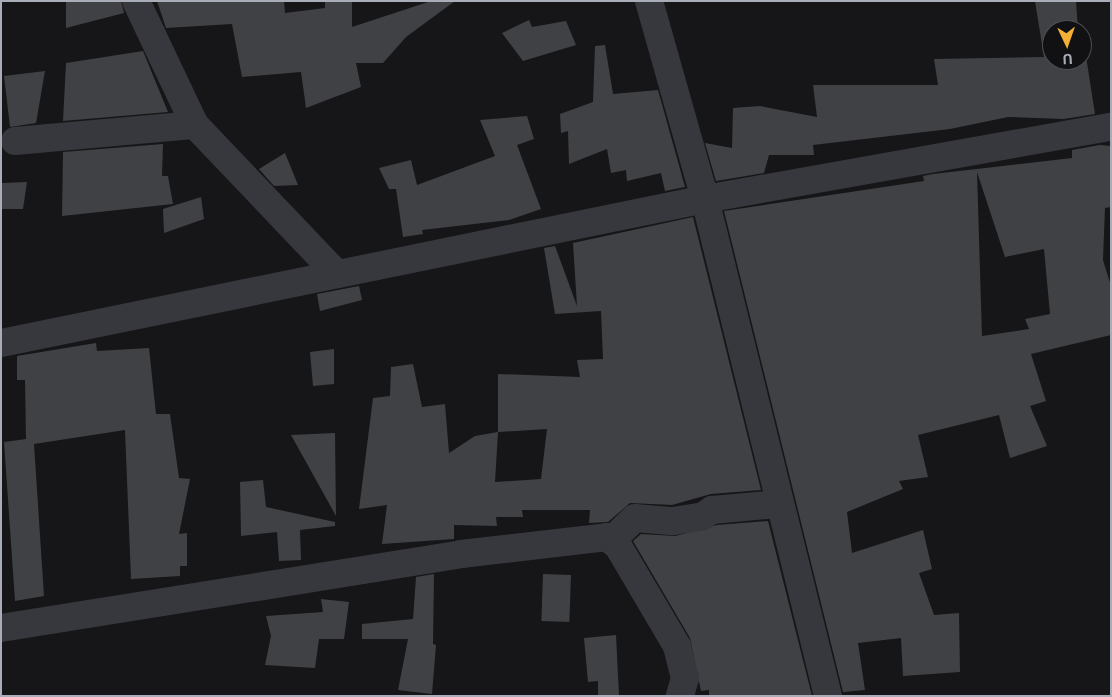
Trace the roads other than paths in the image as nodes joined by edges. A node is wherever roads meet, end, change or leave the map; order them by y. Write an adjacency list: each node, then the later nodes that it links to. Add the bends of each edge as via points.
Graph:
1 (136, 1): 3 (street)
2 (649, 1): 6 (street)
3 (195, 125): 5 (street); 7 (street)
4 (1111, 127): 6 (street)
5 (15, 141)
6 (705, 199): 7 (street); 9 (street)
7 (337, 274): 8 (street)
8 (1, 343)
9 (778, 504): 10 (street, via 712,510 703,516 673,521 635,518); 13 (street)
10 (613, 540): 11 (street, via 596,537 461,554); 12 (street, via 677,646 685,678)
11 (1, 628)
12 (680, 696)
13 (828, 696)

